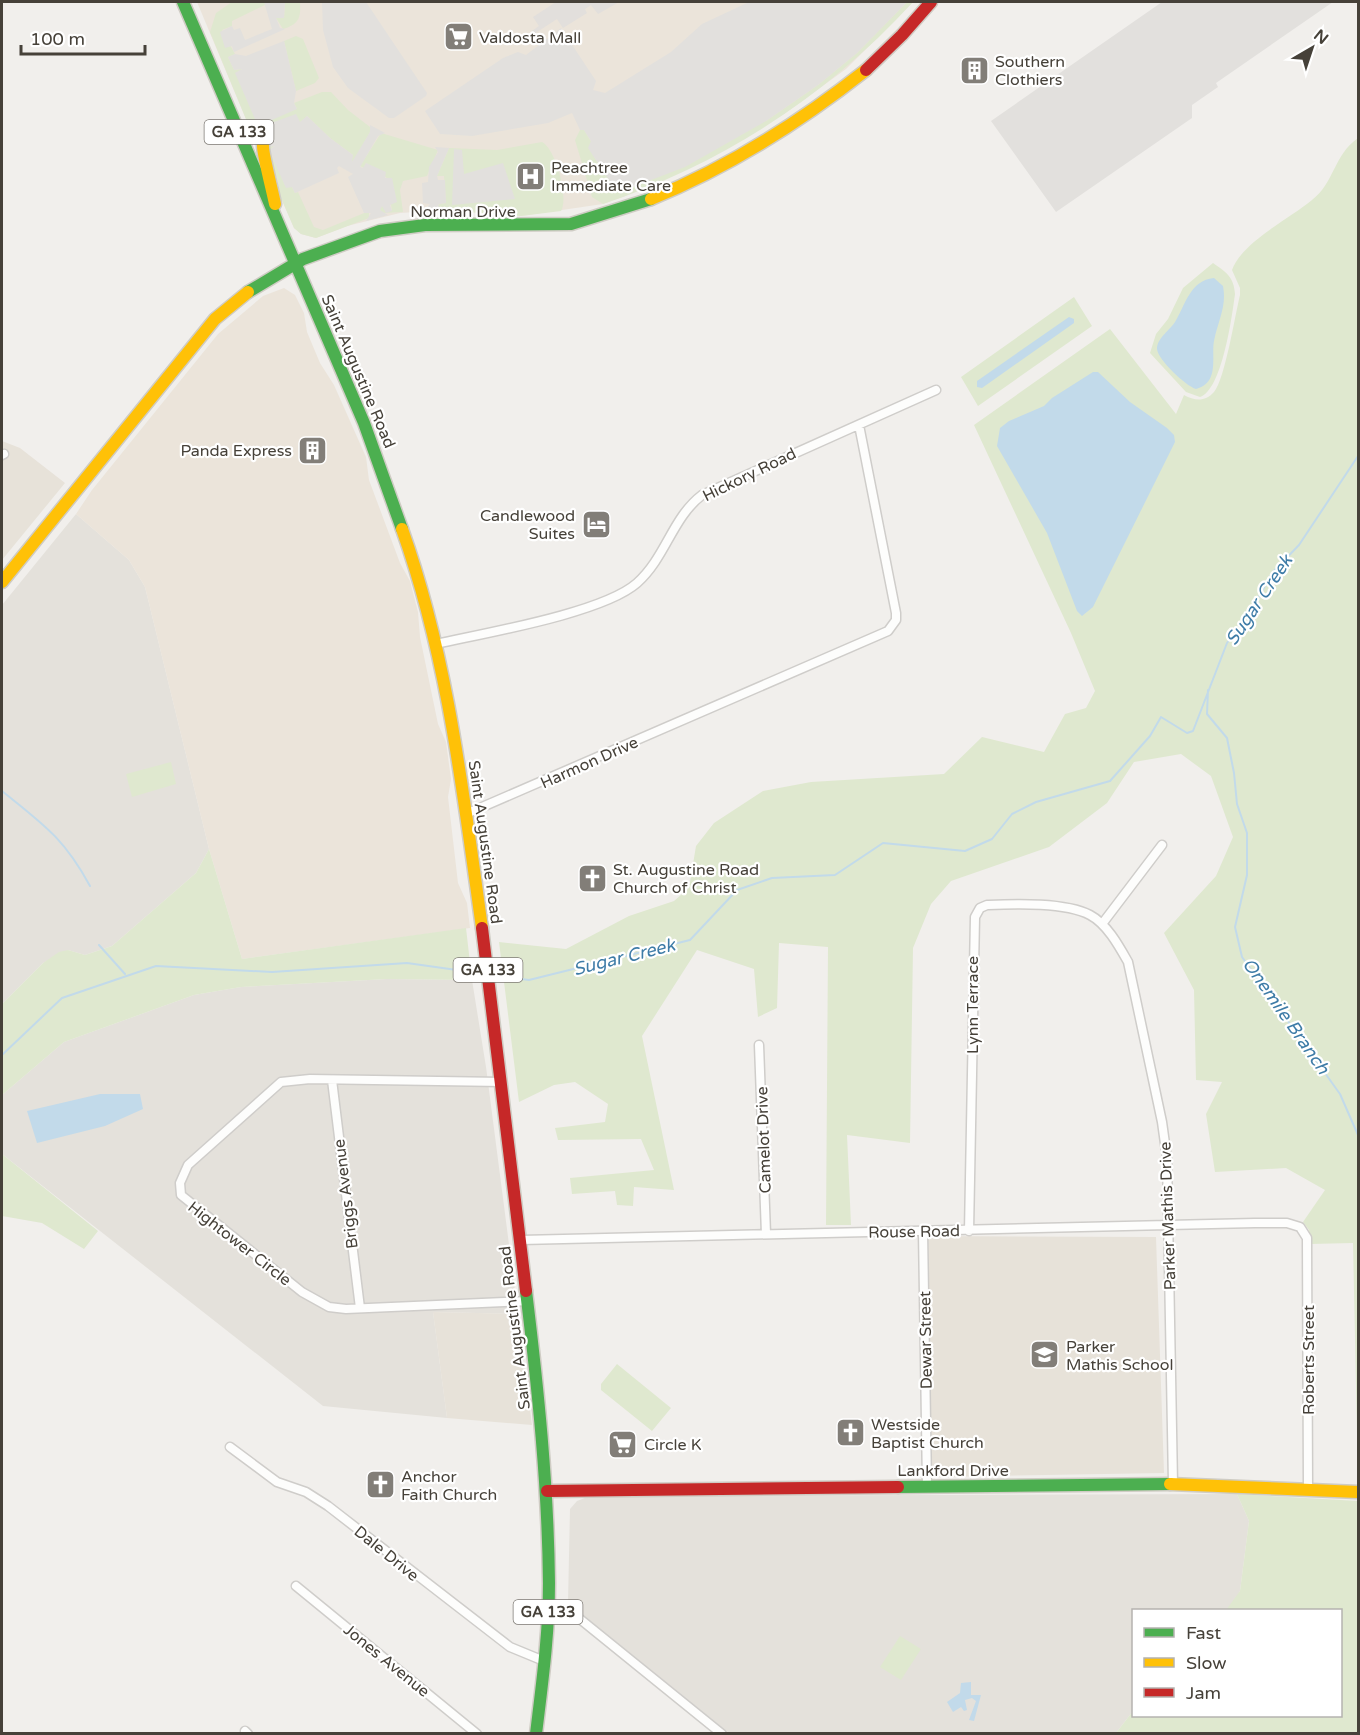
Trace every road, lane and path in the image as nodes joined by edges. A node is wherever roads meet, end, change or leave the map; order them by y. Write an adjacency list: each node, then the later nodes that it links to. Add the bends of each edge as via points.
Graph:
1 (183, 2): 4 (main road, Saint Augustine Road / GA 133)
2 (931, 2): 5 (main road, Norman Drive, via 900,40 829,99 741,156 670,193 574,224 531,228 404,226 356,239)
3 (263, 145): 4 (main road)
4 (279, 224): 5 (main road, Saint Augustine Road / GA 133)
5 (296, 263): 8 (main road, Norman Drive, via 252,287 215,319); 9 (main road, Saint Augustine Road / GA 133, via 396,506)
6 (936, 390): 7 (street, Hickory Road)
7 (859, 425): 9 (street, Hickory Road, via 702,495 682,513 646,574 614,598); 10 (street, Harmon Drive, via 896,613 888,631)
8 (2, 582)
9 (436, 644): 10 (main road, Saint Augustine Road / GA 133)
10 (466, 814): 15 (main road, Saint Augustine Road / GA 133)
11 (1162, 845): 12 (street)
12 (1102, 924): 16 (street, Parker Mathis Drive, via 1128,962 1134,984 1162,1122); 18 (street, Lynn Terrace, via 1090,915 1049,907 987,905 975,916)
13 (759, 1045): 20 (street, Camelot Drive)
14 (332, 1080): 15 (street, Hightower Circle); 23 (street, Briggs Avenue); 23 (street, Hightower Circle, via 281,1082 188,1165 180,1182 181,1195 317,1302 338,1309)
15 (502, 1082): 21 (main road, Saint Augustine Road / GA 133)
16 (1168, 1226): 18 (street, Rouse Road); 19 (street, Rouse Road, via 1287,1223); 25 (street, Parker Mathis Drive)
17 (923, 1231): 18 (street, Rouse Road); 20 (street, Rouse Road); 26 (street, Dewar Street)
18 (969, 1231)
19 (1305, 1232): 27 (street, Roberts Street)
20 (766, 1234): 21 (street, Rouse Road)
21 (521, 1240): 22 (main road, Saint Augustine Road / GA 133)
22 (528, 1301): 23 (street, Hightower Circle); 28 (main road, Saint Augustine Road / GA 133)
23 (360, 1308)
24 (230, 1447): 32 (street, Dale Drive, via 277,1482 306,1491 328,1506 510,1647)
25 (1173, 1484): 26 (main road, Lankford Drive); 27 (main road, Lankford Drive)
26 (927, 1486): 28 (main road, Lankford Drive)
27 (1308, 1490): 29 (main road, Lankford Drive)
28 (548, 1491): 31 (main road, Saint Augustine Road / GA 133)
29 (1359, 1492)
30 (296, 1586): 33 (street, Jones Avenue)
31 (548, 1610): 32 (main road, Saint Augustine Road / GA 133); 35 (street, via 575,1615)
32 (544, 1661): 34 (main road, Saint Augustine Road / GA 133)
33 (477, 1734)
34 (536, 1734)
35 (722, 1734)

